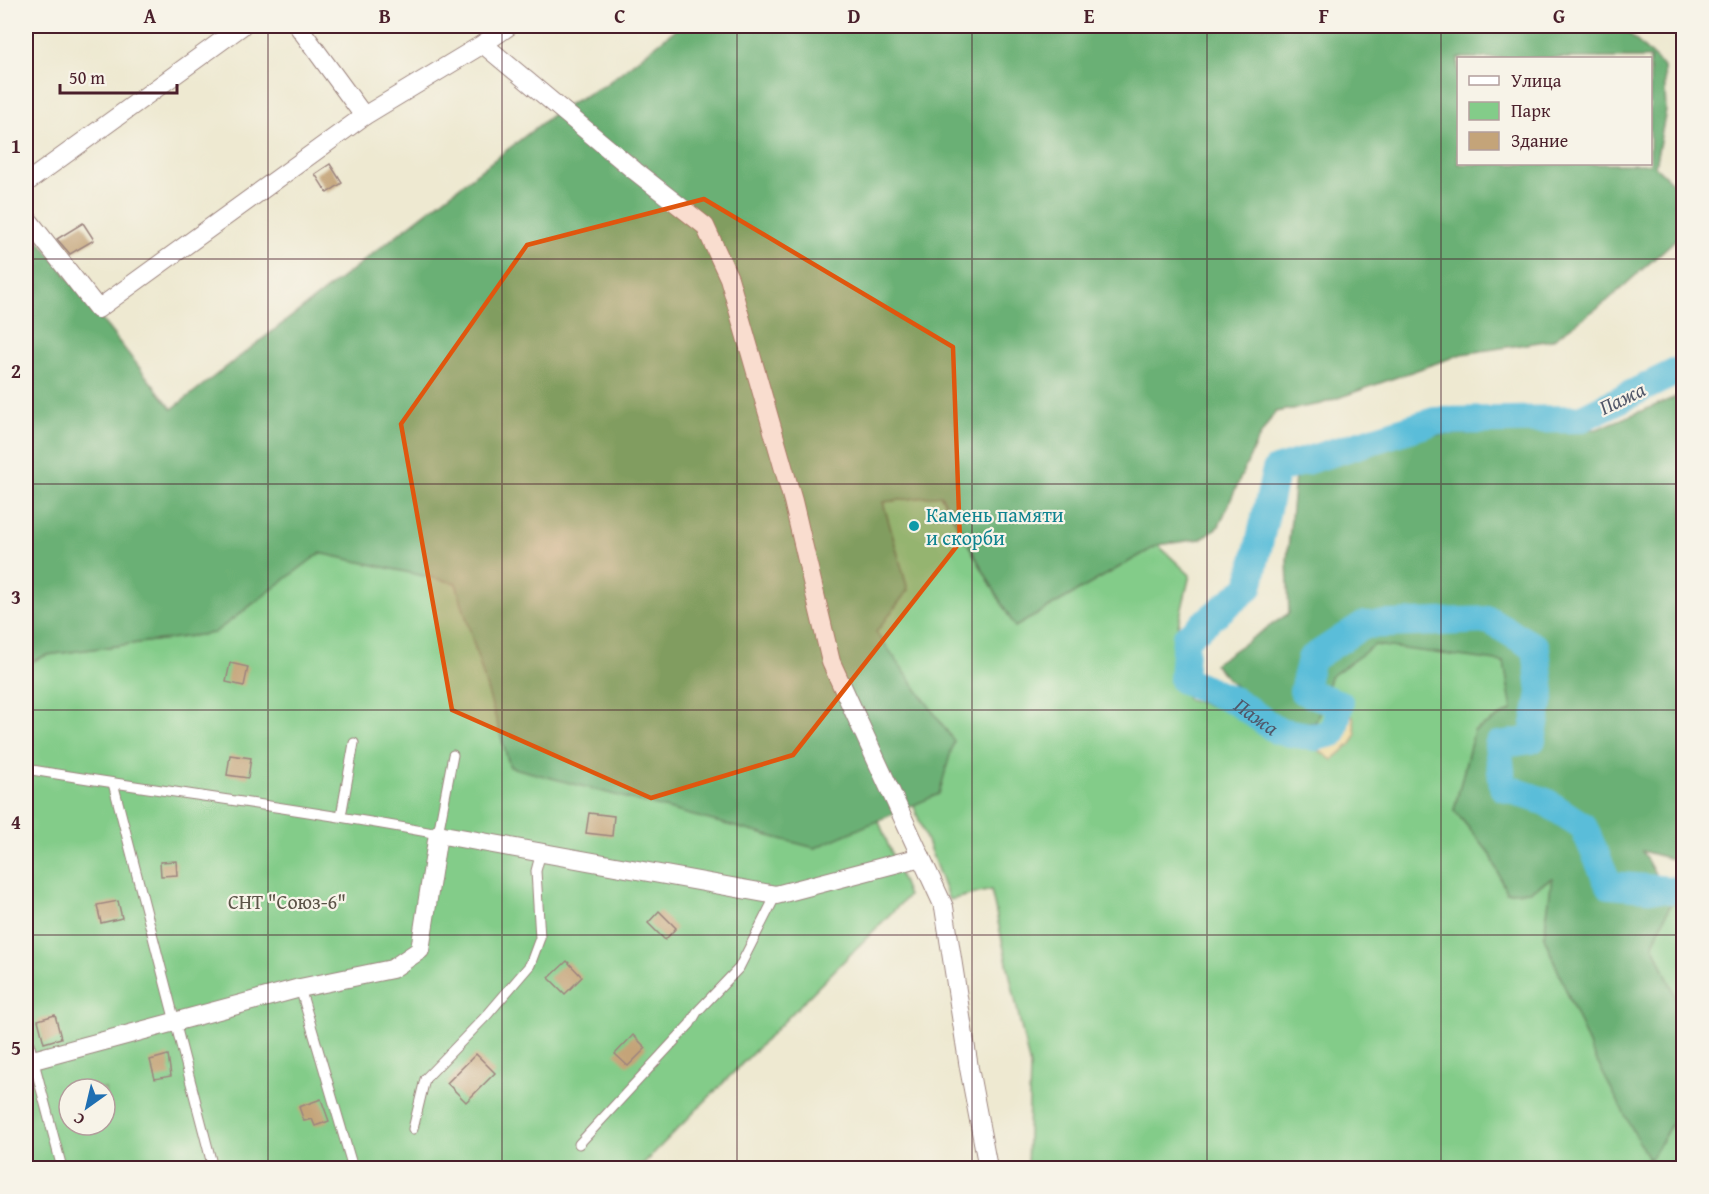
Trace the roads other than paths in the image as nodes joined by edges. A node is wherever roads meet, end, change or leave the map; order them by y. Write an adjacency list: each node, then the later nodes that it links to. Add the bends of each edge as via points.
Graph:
1 (242, 26): 6 (street)
2 (298, 26): 5 (street)
3 (509, 26): 4 (street)
4 (483, 44): 5 (street); 15 (street, via 705,226 729,278 787,478 831,662)
5 (364, 116): 7 (street, via 98,309)
6 (26, 183)
7 (26, 217)
8 (354, 743): 12 (lane)
9 (453, 755): 13 (lane)
10 (26, 769): 11 (lane)
11 (113, 783): 12 (lane); 18 (lane)
12 (341, 816): 13 (lane)
13 (438, 834): 14 (street); 17 (street, via 420,950 392,969)
14 (541, 852): 16 (street); 21 (lane, via 536,871 540,938 530,965 425,1079)
15 (921, 857): 16 (street); 26 (street, via 944,907)
16 (776, 894): 22 (lane, via 739,968)
17 (300, 988): 18 (street); 25 (lane)
18 (174, 1022): 20 (street); 24 (lane)
19 (26, 1032): 20 (lane)
20 (30, 1060): 23 (lane)
21 (412, 1129)
22 (579, 1144)
23 (62, 1168)
24 (213, 1168)
25 (353, 1168)
26 (988, 1168)

